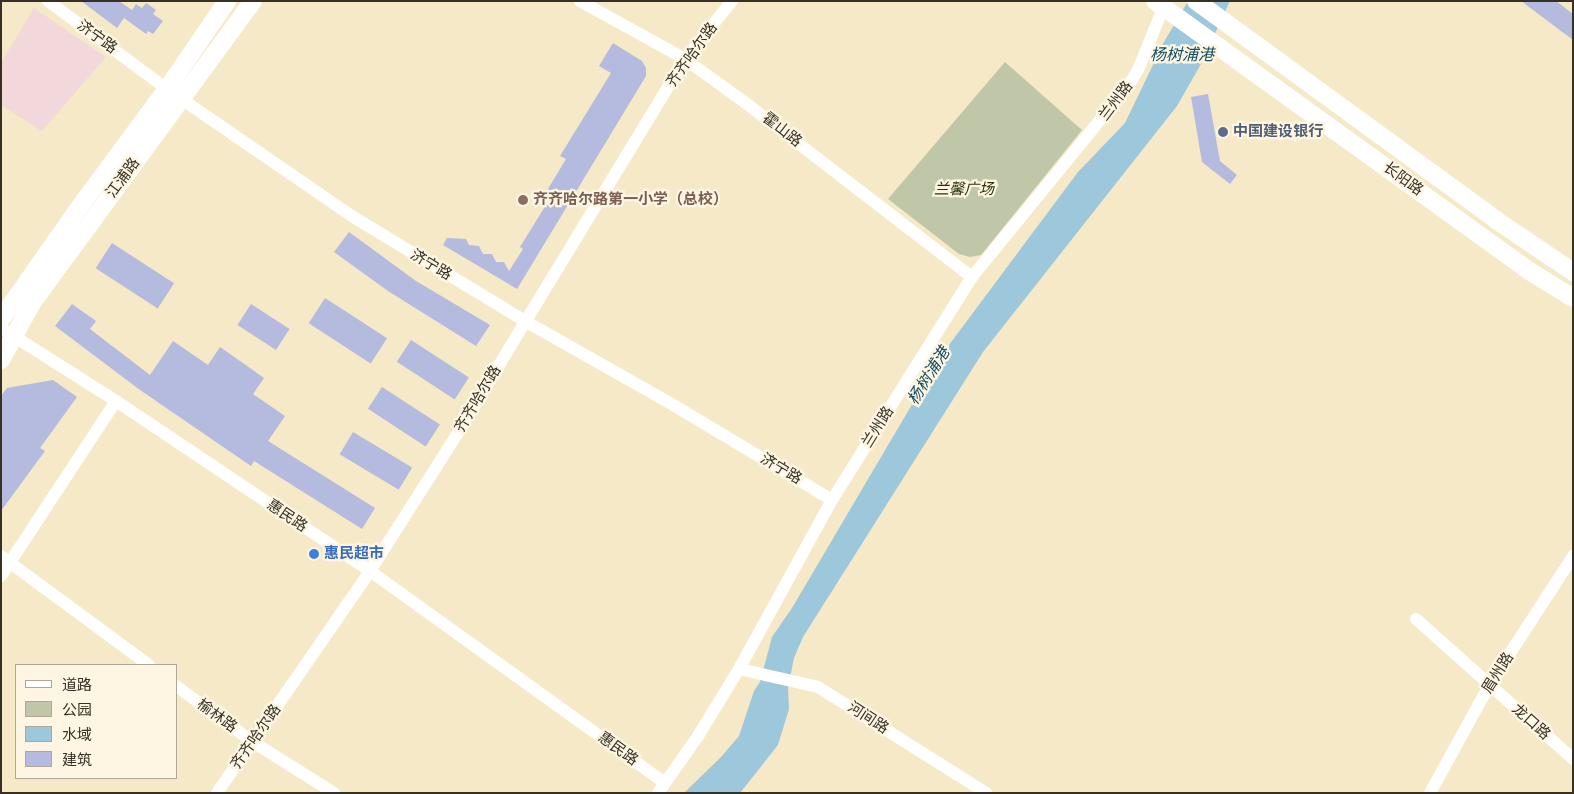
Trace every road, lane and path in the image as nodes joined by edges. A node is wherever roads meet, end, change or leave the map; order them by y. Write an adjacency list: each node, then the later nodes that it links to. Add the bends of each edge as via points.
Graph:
1 (48, 1): 9 (street, 济宁路)
2 (228, 1): 9 (main road, 江浦路)
3 (253, 1): 9 (main road, 江浦路)
4 (580, 1): 8 (street, 霍山路)
5 (732, 1): 8 (street, 齐齐哈尔路)
6 (1196, 1): 10 (main road, 长阳路, via 1496,220)
7 (1161, 3): 11 (street, 兰州路, via 1145,55 1128,86); 12 (main road, 长阳路, via 1531,272)
8 (686, 59): 11 (street, 霍山路); 14 (street, 齐齐哈尔路)
9 (175, 94): 13 (main road, 江浦路, via 84,201); 14 (street, 济宁路, via 355,218); 15 (main road, 江浦路)
10 (1573, 272)
11 (972, 277): 18 (street, 兰州路)
12 (1573, 298)
13 (1, 319)
14 (524, 321): 18 (street, 济宁路); 21 (street, 齐齐哈尔路)
15 (8, 333): 16 (main road, 江浦路); 17 (street, 惠民路)
16 (1, 360)
17 (116, 402): 20 (street); 21 (street, 惠民路)
18 (832, 500): 25 (street, 兰州路)
19 (1573, 556): 26 (street, 眉州路)
20 (6, 560): 22 (street); 24 (street)
21 (370, 572): 28 (street, 齐齐哈尔路); 30 (street, 惠民路)
22 (1, 576)
23 (1416, 619): 26 (street, 龙口路)
24 (148, 664)
25 (739, 669): 30 (street, 兰州路); 33 (street, 河间路, via 818,687)
26 (1490, 684): 29 (street, 龙口路); 34 (street, 眉州路)
27 (178, 687): 28 (street, 榆林路)
28 (253, 742): 31 (street, 齐齐哈尔路); 32 (street, 榆林路)
29 (1573, 759)
30 (662, 788)
31 (217, 793)
32 (334, 793)
33 (986, 793)
34 (1430, 793)

